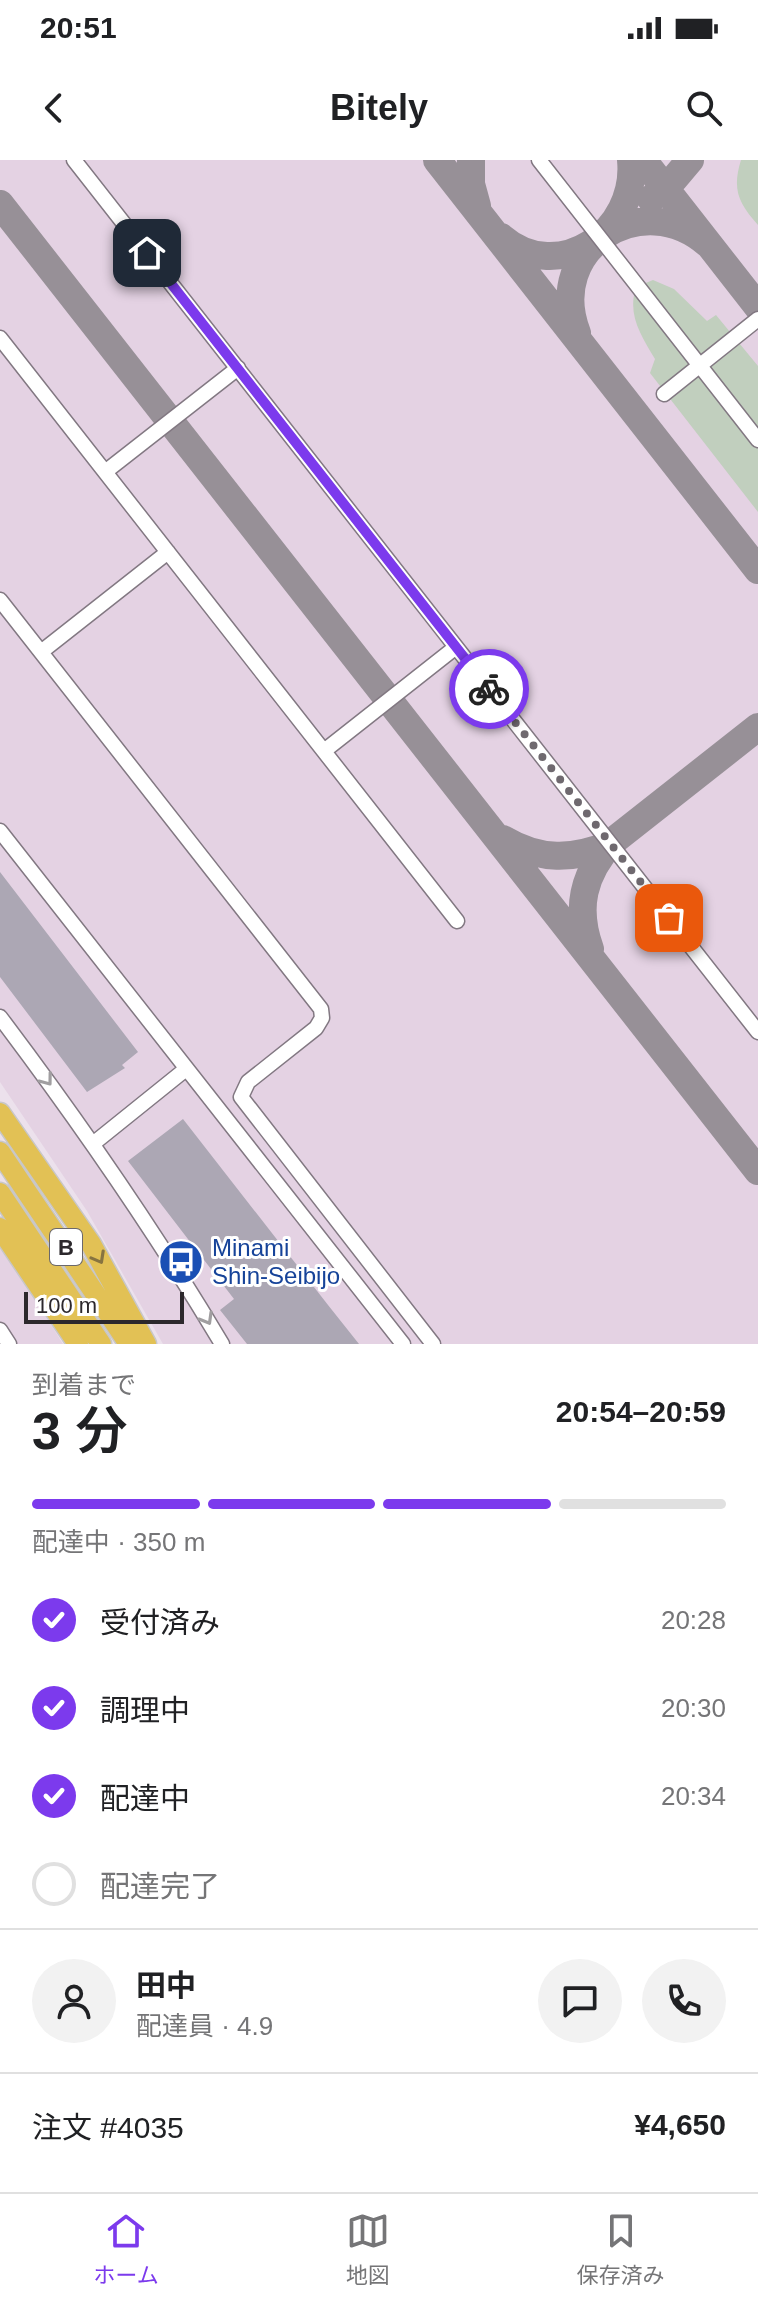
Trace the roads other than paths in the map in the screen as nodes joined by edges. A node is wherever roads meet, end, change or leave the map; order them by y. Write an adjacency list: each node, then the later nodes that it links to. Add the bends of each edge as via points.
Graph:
1 (74, 160): 6 (street)
2 (539, 160): 5 (street)
3 (758, 319): 5 (street)
4 (0, 338): 9 (street)
5 (699, 364): 7 (street); 8 (street)
6 (238, 368): 9 (street); 12 (street)
7 (664, 394)
8 (758, 440)
9 (105, 472): 10 (street)
10 (168, 552): 13 (street); 14 (street)
11 (0, 600): 13 (street)
12 (456, 647): 14 (street); 18 (street)
13 (41, 652): 33 (street, via 321,1009 316,1028 248,1082 241,1097)
14 (324, 751): 16 (street)
15 (0, 831): 19 (street)
16 (457, 921)
17 (0, 1017): 21 (street, one-way to 21)
18 (758, 1032)
19 (186, 1069): 21 (street); 32 (street)
20 (0, 1113): 30 (highway, one-way to 30, via 91,1244)
21 (94, 1143): 31 (street, one-way to 31)
22 (0, 1152): 29 (highway, B)
23 (0, 1193): 28 (highway, B)
24 (0, 1228): 27 (highway)
25 (0, 1330): 26 (street)
26 (9, 1344)
27 (78, 1344)
28 (101, 1344)
29 (129, 1344)
30 (146, 1344)
31 (222, 1344)
32 (403, 1344)
33 (433, 1344)

